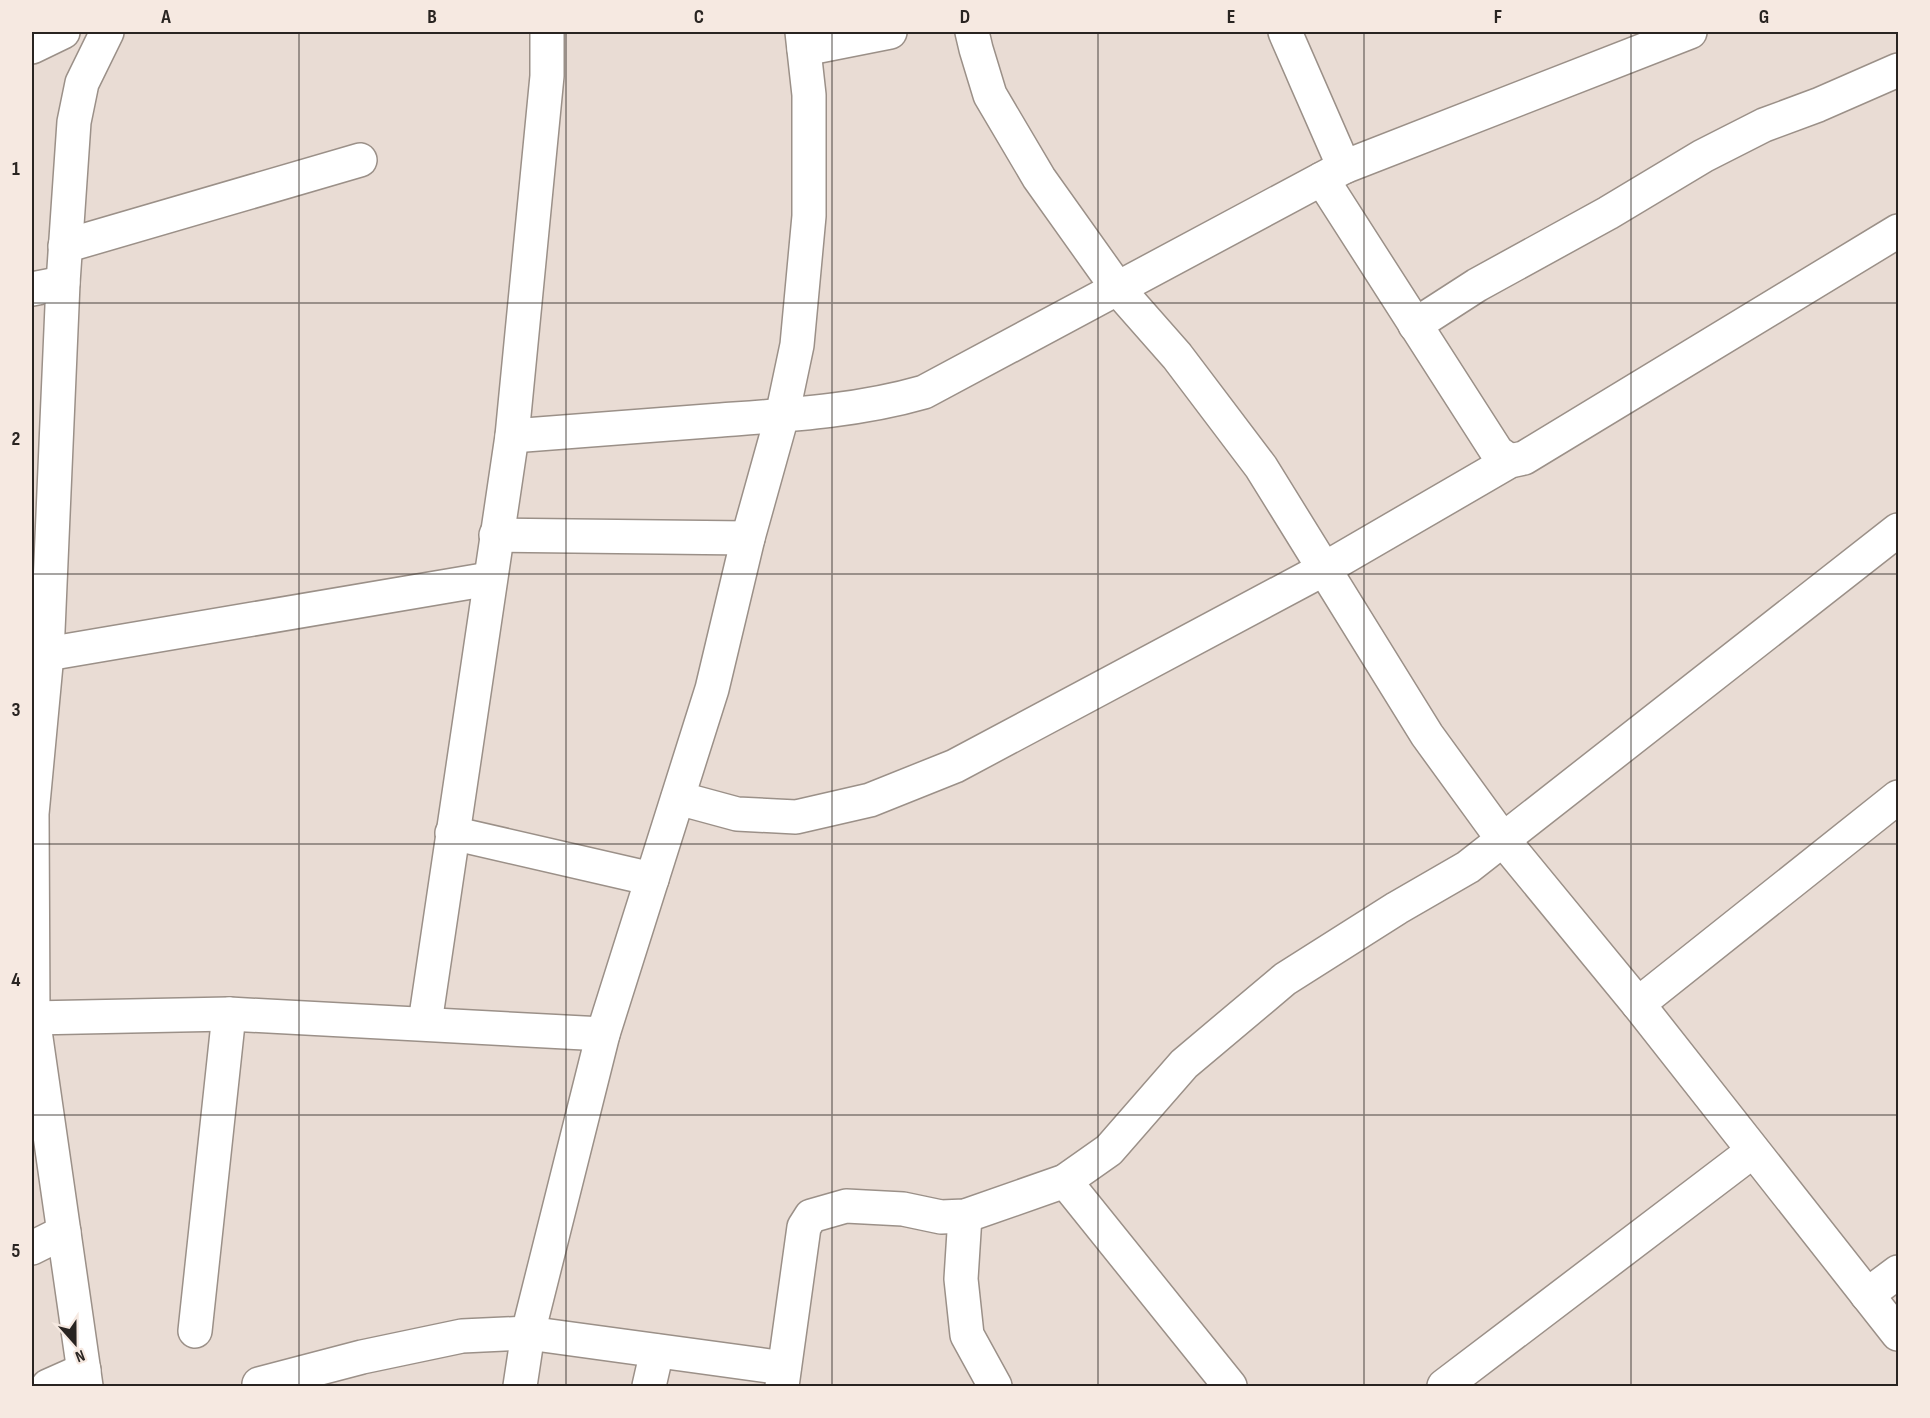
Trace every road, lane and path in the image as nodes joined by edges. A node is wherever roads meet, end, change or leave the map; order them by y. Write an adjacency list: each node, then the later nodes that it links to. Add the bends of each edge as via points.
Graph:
1 (63, 32): 9 (street)
2 (107, 32): 14 (street, via 82,83 74,122)
3 (547, 32): 20 (street, via 547,76)
4 (890, 32): 8 (street)
5 (972, 32): 17 (street, via 990,95 1039,178)
6 (1285, 32): 12 (street)
7 (1690, 32): 12 (street)
8 (803, 40): 19 (street, via 809,95 808,216 796,345)
9 (32, 47)
10 (1899, 70): 18 (street, via 1764,125 1703,156 1477,285)
11 (360, 160): 14 (street)
12 (1333, 173): 17 (street); 18 (street)
13 (1898, 233): 21 (street, via 1524,458)
14 (65, 246): 15 (street)
15 (63, 283): 16 (street); 22 (street)
16 (32, 289)
17 (1118, 289): 19 (street, via 924,393 864,406); 26 (street, via 1178,356 1261,467)
18 (1415, 325): 21 (street, via 1497,452)
19 (782, 416): 20 (street); 25 (street)
20 (512, 436): 24 (street)
21 (1510, 461): 26 (street)
22 (42, 513): 28 (street)
23 (1899, 530): 32 (street)
24 (496, 535): 25 (street); 27 (street)
25 (748, 538): 30 (street, via 712,689)
26 (1324, 569): 30 (street, via 956,766 870,800 796,817 737,814); 32 (street, via 1427,735)
27 (489, 579): 28 (street); 31 (street)
28 (47, 654): 36 (street, via 32,814)
29 (1899, 797): 34 (street)
30 (678, 798): 33 (street)
31 (452, 833): 33 (street); 37 (street)
32 (1504, 841): 34 (street); 40 (street, via 1285,979 1184,1065 1109,1150)
33 (652, 879): 38 (street)
34 (1638, 1004): 39 (street)
35 (229, 1014): 36 (street); 37 (street); 46 (street)
36 (32, 1017): 42 (street)
37 (425, 1023): 38 (street)
38 (603, 1034): 47 (street)
39 (1754, 1151): 45 (street); 52 (street)
40 (1065, 1181): 41 (street); 58 (street)
41 (965, 1216): 50 (street, via 941,1217 903,1209 846,1206 811,1216 804,1227); 57 (street, via 961,1279 967,1335)
42 (64, 1232): 43 (street); 51 (street)
43 (32, 1248)
44 (1899, 1272): 45 (street)
45 (1867, 1295): 48 (street)
46 (195, 1331)
47 (528, 1333): 49 (street); 53 (street, via 462,1336 362,1356); 55 (street)
48 (1899, 1334)
49 (657, 1351): 50 (street); 56 (street)
50 (783, 1377)
51 (85, 1378): 54 (street)
52 (1464, 1380)
53 (259, 1384)
54 (48, 1386)
55 (520, 1386)
56 (649, 1386)
57 (995, 1386)
58 (1230, 1386)

